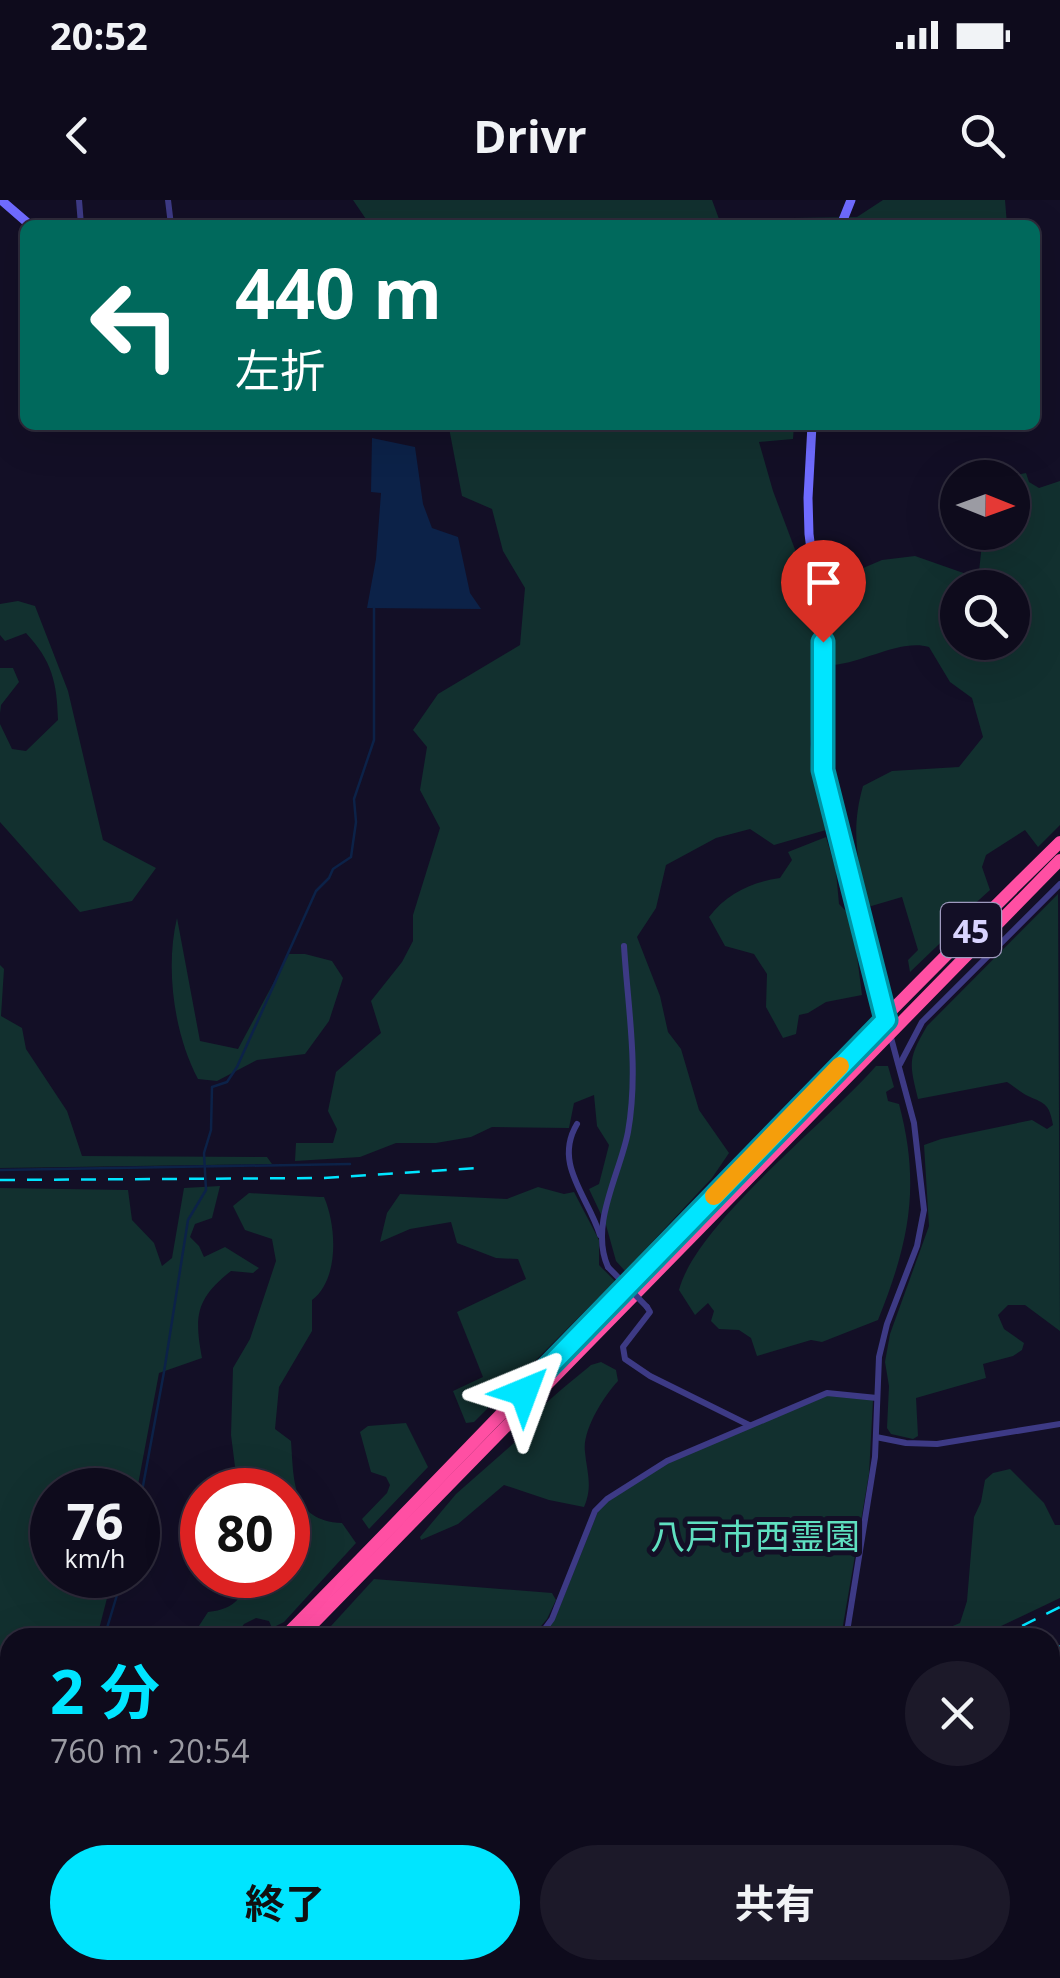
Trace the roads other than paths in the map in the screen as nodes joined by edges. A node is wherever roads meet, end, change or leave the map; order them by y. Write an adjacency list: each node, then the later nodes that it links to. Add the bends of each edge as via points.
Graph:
1 (1, 200): 2 (street)
2 (24, 220)
3 (812, 430): 8 (street, via 808,498 823,642 823,770)
4 (1060, 842): 8 (highway, 45, via 931,970)
5 (1060, 860): 8 (highway, 45)
6 (1060, 884): 9 (street, via 922,1022)
7 (624, 946): 11 (street, via 634,1094)
8 (888, 1026): 9 (street); 16 (highway, 45); 17 (highway, 45)
9 (899, 1065): 12 (street, via 924,1210 918,1246 882,1340)
10 (577, 1124): 11 (street, via 567,1144 569,1162)
11 (602, 1241): 14 (street, bridge, via 608,1268 650,1312 623,1347 625,1359)
12 (877, 1398): 14 (street, via 827,1393); 15 (street)
13 (1060, 1424): 15 (street, via 937,1444)
14 (750, 1426): 18 (street, via 667,1461 598,1506)
15 (876, 1437): 19 (street)
16 (293, 1628)
17 (309, 1628)
18 (545, 1628)
19 (848, 1628)

